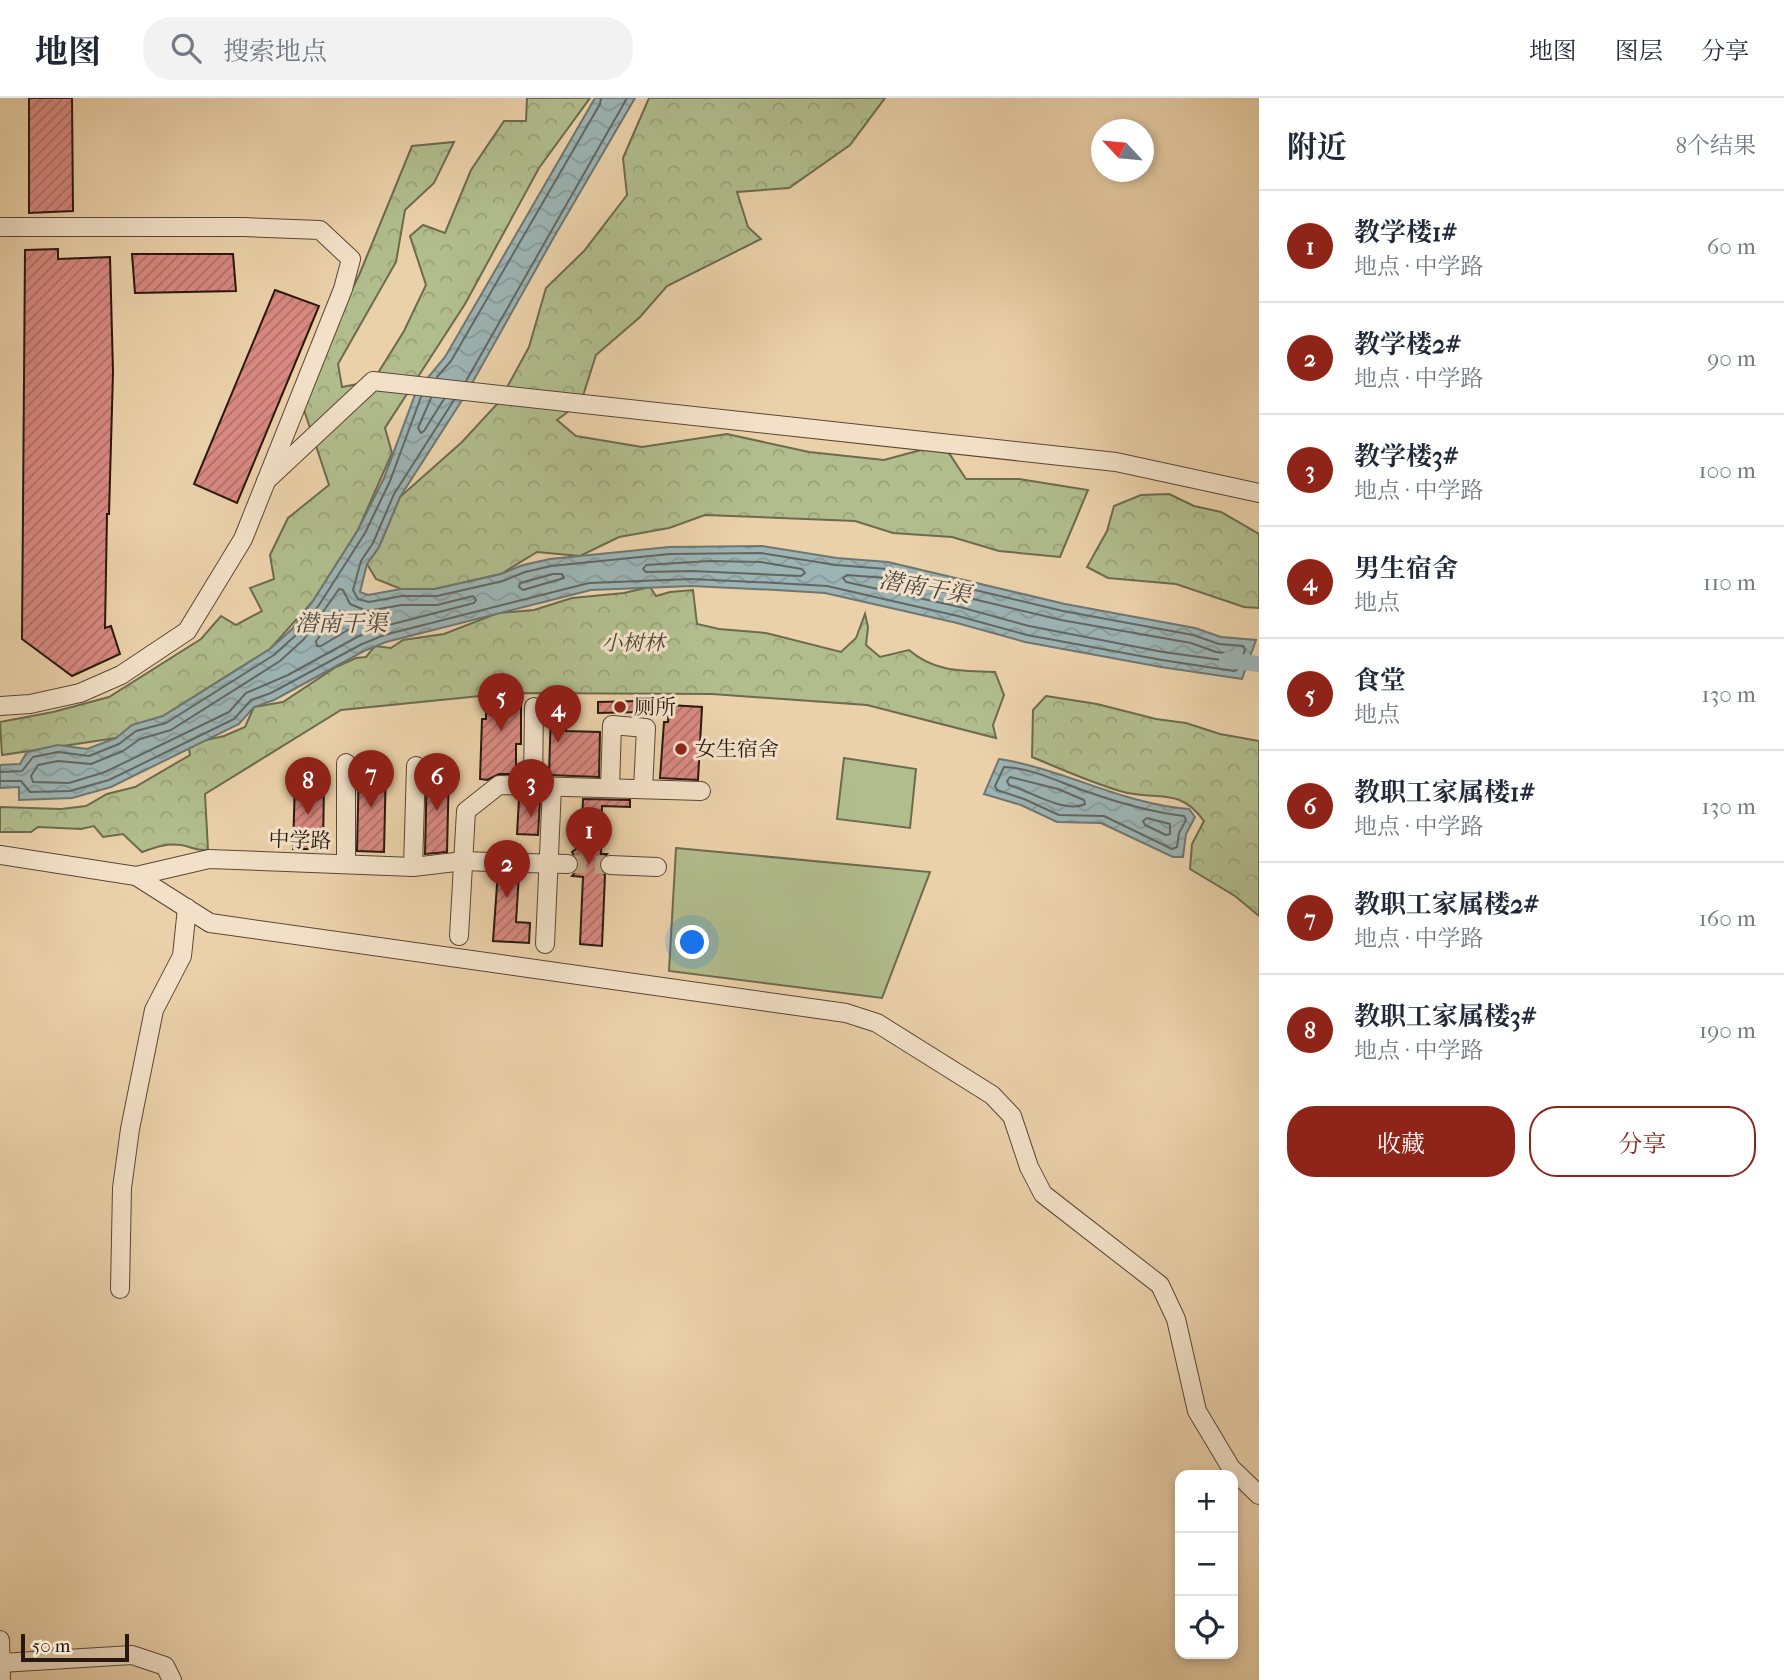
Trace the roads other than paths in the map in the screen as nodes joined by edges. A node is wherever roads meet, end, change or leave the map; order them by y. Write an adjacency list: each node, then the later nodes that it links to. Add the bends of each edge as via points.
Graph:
1 (0, 227): 2 (street, via 320,230 351,259)
2 (266, 481): 3 (street, via 373,381 1116,462); 4 (street, via 243,539 187,631 121,675 80,693)
3 (1259, 493)
4 (0, 706)
5 (534, 707): 8 (street)
6 (346, 763): 16 (street)
7 (416, 766): 20 (street)
8 (533, 786): 9 (street); 23 (street, via 499,785 466,811)
9 (552, 787): 10 (street); 24 (street)
10 (610, 788): 11 (street); 11 (street, via 612,725 646,728)
11 (643, 789): 12 (street)
12 (702, 791)
13 (0, 855): 21 (street)
14 (491, 862): 20 (street, 中学路)
15 (522, 863): 17 (street)
16 (346, 864): 20 (street, 中学路); 21 (street, 中学路, via 209,859)
17 (568, 864)
18 (610, 865): 19 (street)
19 (657, 866)
20 (412, 867)
21 (136, 876): 22 (street)
22 (187, 908): 25 (street, via 182,956 154,1010 130,1129 122,1188); 26 (street, via 210,923 846,1013 877,1023 992,1095 1012,1116 1043,1194 1160,1285 1176,1319 1197,1411 1231,1468)
23 (459, 936)
24 (545, 944)
25 (120, 1289)
26 (1259, 1495)
27 (0, 1640): 28 (street)
28 (1, 1663): 29 (street); 30 (street, via 132,1655 165,1666)
29 (1, 1680)
30 (172, 1680)

